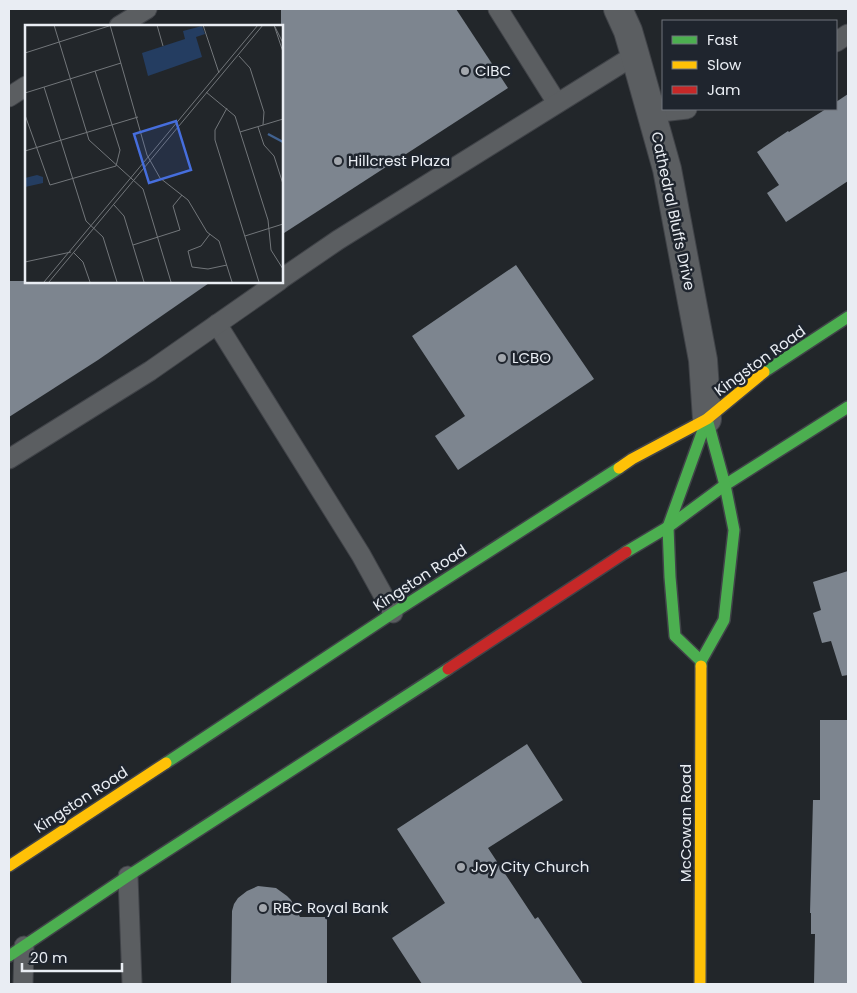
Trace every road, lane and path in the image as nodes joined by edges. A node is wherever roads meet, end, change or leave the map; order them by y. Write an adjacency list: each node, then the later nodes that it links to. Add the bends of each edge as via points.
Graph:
1 (146, 9): 4 (lane)
2 (498, 9): 10 (lane)
3 (618, 9): 7 (street, Cathedral Bluffs Drive)
4 (121, 25)
5 (848, 34): 6 (lane)
6 (837, 41)
7 (635, 55): 10 (lane); 12 (street, Cathedral Bluffs Drive)
8 (25, 87): 9 (lane)
9 (9, 97)
10 (557, 102): 13 (lane)
11 (678, 110): 12 (lane)
12 (652, 113): 18 (street, Cathedral Bluffs Drive, via 667,169 703,360)
13 (282, 279)
14 (277, 282): 16 (lane)
15 (848, 317): 18 (main road, Kingston Road, via 763,373)
16 (216, 324): 19 (lane, via 150,371); 22 (lane, via 361,555)
17 (848, 407): 20 (main road)
18 (707, 419): 20 (main road, McCowan Road); 21 (main road); 22 (main road, Kingston Road, via 632,459)
19 (9, 459)
20 (725, 485): 21 (main road); 23 (main road, McCowan Road, via 734,530 724,620)
21 (668, 527): 23 (main road, via 675,636); 25 (main road)
22 (393, 613): 24 (main road, Kingston Road)
23 (701, 661): 29 (main road, McCowan Road)
24 (11, 860)
25 (128, 876): 26 (main road); 28 (lane)
26 (16, 951): 27 (lane)
27 (23, 984)
28 (132, 984)
29 (700, 984)

